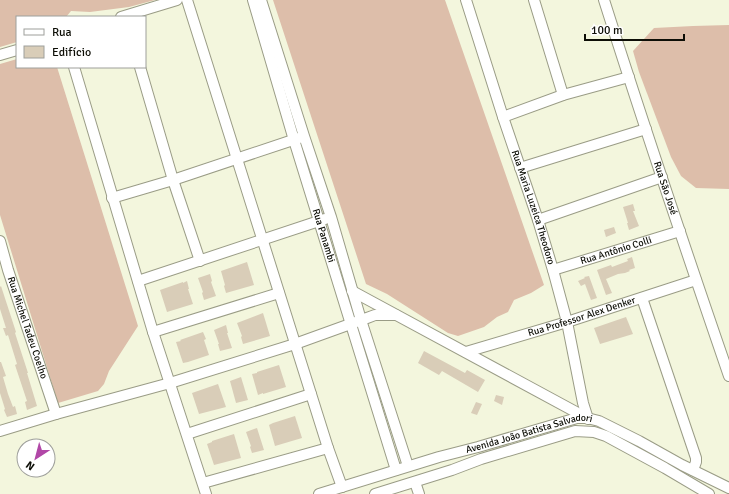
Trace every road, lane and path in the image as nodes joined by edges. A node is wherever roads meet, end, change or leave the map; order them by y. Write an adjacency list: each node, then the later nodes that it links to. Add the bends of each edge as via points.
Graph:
1 (177, 0): 8 (street)
2 (187, 0): 19 (street)
3 (253, 0): 18 (street, Rua Panambi)
4 (261, 0): 17 (street, Rua Panambi)
5 (466, 0): 15 (street, Rua Maria Luzeica Theodoro)
6 (534, 0): 14 (street)
7 (604, 0): 13 (street, Rua São José)
8 (126, 16)
9 (16, 50): 10 (street)
10 (0, 55)
11 (74, 68): 23 (street)
12 (140, 68): 22 (street)
13 (629, 77): 14 (street); 16 (street, Rua São José)
14 (564, 95): 15 (street)
15 (503, 117): 20 (street, Rua Maria Luzeica Theodoro)
16 (646, 129): 20 (street); 21 (street, Rua São José)
17 (304, 136): 18 (street); 24 (street, Rua Panambi)
18 (294, 140): 19 (street); 26 (street, Rua Panambi)
19 (236, 158): 22 (street); 28 (street)
20 (520, 168): 25 (street, Rua Maria Luzeica Theodoro)
21 (662, 177): 25 (street); 27 (street, Rua São José)
22 (174, 180): 23 (street); 30 (street)
23 (112, 198): 34 (street)
24 (331, 217): 26 (street); 35 (street, Rua Panambi)
25 (538, 220): 31 (street, Rua Maria Luzeica Theodoro)
26 (319, 221): 28 (street); 41 (street, Rua Panambi)
27 (680, 231): 31 (street, Rua Antônio Colli); 33 (street, Rua São José)
28 (263, 240): 30 (street); 36 (street)
29 (0, 242): 32 (street, Rua Michel Tadeu Coelho)
30 (200, 261): 34 (street)
31 (553, 270): 40 (street, Rua Maria Luzeica Theodoro)
32 (4, 272): 49 (street, Rua Michel Tadeu Coelho)
33 (696, 280): 37 (street, Rua Professor Alex Denker); 45 (street, Rua São José)
34 (138, 281): 42 (street)
35 (352, 291): 38 (street); 39 (street, Rua Panambi)
36 (279, 293): 42 (street); 43 (street)
37 (642, 298): 40 (street, Rua Professor Alex Denker); 58 (street, via 696,458)
38 (396, 315): 39 (street, via 375,315); 44 (street)
39 (361, 320): 41 (street); 56 (street, Rua Panambi)
40 (567, 322): 44 (street, Rua Professor Alex Denker); 50 (street, Rua Maria Luzeica Theodoro)
41 (351, 324): 43 (street); 57 (street, Rua Panambi)
42 (154, 332): 46 (street)
43 (296, 344): 46 (street); 47 (street)
44 (466, 352): 48 (street)
45 (729, 376)
46 (170, 383): 49 (street); 53 (street)
47 (312, 394): 53 (street); 54 (street)
48 (554, 400): 50 (street); 51 (street, via 562,410)
49 (56, 414): 52 (street)
50 (588, 419): 51 (street, Avenida João Batista Salvadori, via 577,418); 58 (street, Avenida João Batista Salvadori, via 599,421)
51 (560, 424): 55 (street, Avenida João Batista Salvadori)
52 (0, 430)
53 (187, 434): 61 (street)
54 (328, 448): 61 (street); 63 (street)
55 (438, 457): 56 (street, Avenida João Batista Salvadori); 59 (street, via 442,462)
56 (408, 466): 57 (street, Avenida João Batista Salvadori)
57 (396, 470): 60 (street, Avenida João Batista Salvadori)
58 (693, 470): 64 (street, Avenida João Batista Salvadori)
59 (442, 473): 62 (street, Avenida João Batista Salvadori); 70 (street, Avenida João Batista Salvadori, via 575,431 584,431 606,436)
60 (373, 477): 63 (street, Avenida João Batista Salvadori); 68 (street)
61 (202, 482): 66 (street)
62 (415, 482): 65 (street, Avenida João Batista Salvadori); 69 (street)
63 (342, 487): 67 (street, Avenida João Batista Salvadori)
64 (729, 488)
65 (404, 490): 68 (street, Avenida João Batista Salvadori)
66 (206, 494)
67 (319, 494)
68 (377, 494)
69 (419, 494)
70 (709, 494)

